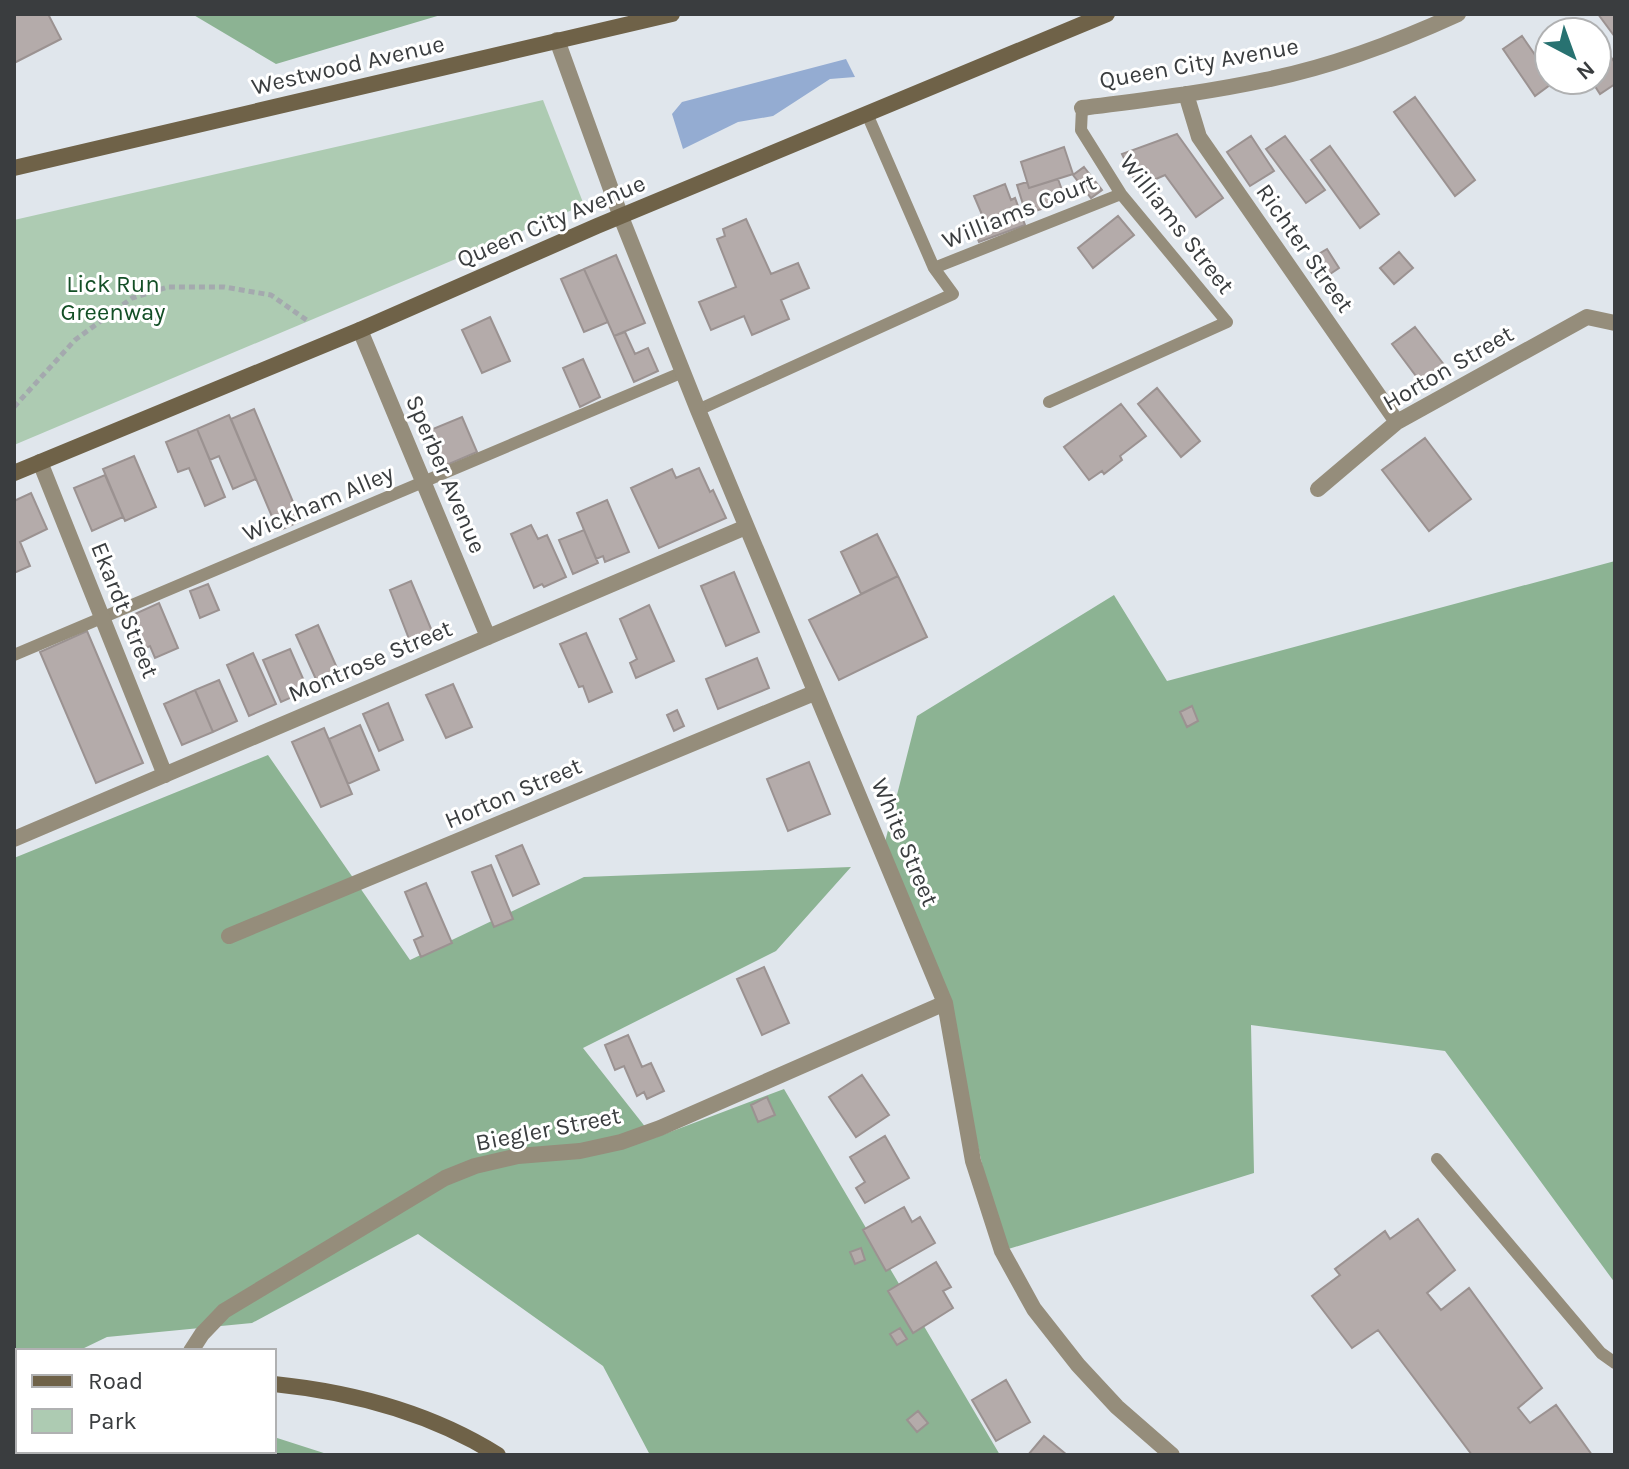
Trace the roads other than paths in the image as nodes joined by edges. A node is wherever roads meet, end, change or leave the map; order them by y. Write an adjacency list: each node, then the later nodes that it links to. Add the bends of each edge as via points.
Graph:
1 (672, 14): 4 (main road, Westwood Avenue)
2 (1107, 14): 7 (main road, Queen City Avenue)
3 (1458, 14): 5 (street, Queen City Avenue, via 1348,58 1268,80)
4 (557, 40): 8 (main road, Westwood Avenue); 10 (street)
5 (1186, 94): 6 (street, Queen City Avenue); 17 (street, Richter Street, via 1199,137)
6 (1082, 108): 9 (lane, Williams Street, via 1081,130)
7 (867, 114): 10 (main road, Queen City Avenue); 11 (lane)
8 (14, 168)
9 (1121, 194): 11 (lane, Williams Court); 15 (lane, Williams Street, via 1227,322)
10 (621, 217): 13 (main road, Queen City Avenue); 14 (street, White Street)
11 (934, 268): 16 (lane, via 953,294)
12 (1615, 323): 17 (street, Horton Street, via 1587,317)
13 (360, 330): 18 (main road, Queen City Avenue); 20 (street, Sperber Avenue)
14 (683, 372): 16 (street, White Street); 20 (lane, Wickham Alley)
15 (1049, 402)
16 (698, 410): 22 (street, White Street)
17 (1397, 422): 21 (street, Horton Street)
18 (40, 462): 19 (main road, Queen City Avenue); 23 (street, Ekardt Street)
19 (14, 473)
20 (424, 482): 23 (lane, Wickham Alley); 24 (street, Sperber Avenue)
21 (1318, 489)
22 (746, 527): 24 (street, Montrose Street); 26 (street, White Street)
23 (102, 617): 25 (lane, Wickham Alley); 27 (street, Ekardt Street)
24 (488, 637): 27 (street, Montrose Street)
25 (14, 655)
26 (814, 693): 29 (street, Horton Street); 30 (street, White Street)
27 (165, 775): 28 (street, Montrose Street)
28 (14, 839)
29 (229, 936)
30 (945, 1003): 32 (street, Biegler Street, via 621,1142 518,1156 445,1178 224,1311); 36 (street, White Street, via 973,1161 1002,1251 1034,1309 1078,1365)
31 (1437, 1159): 33 (lane)
32 (192, 1349)
33 (1615, 1363)
34 (276, 1384): 35 (main road, via 381,1403 445,1427)
35 (498, 1455)
36 (1172, 1455)

